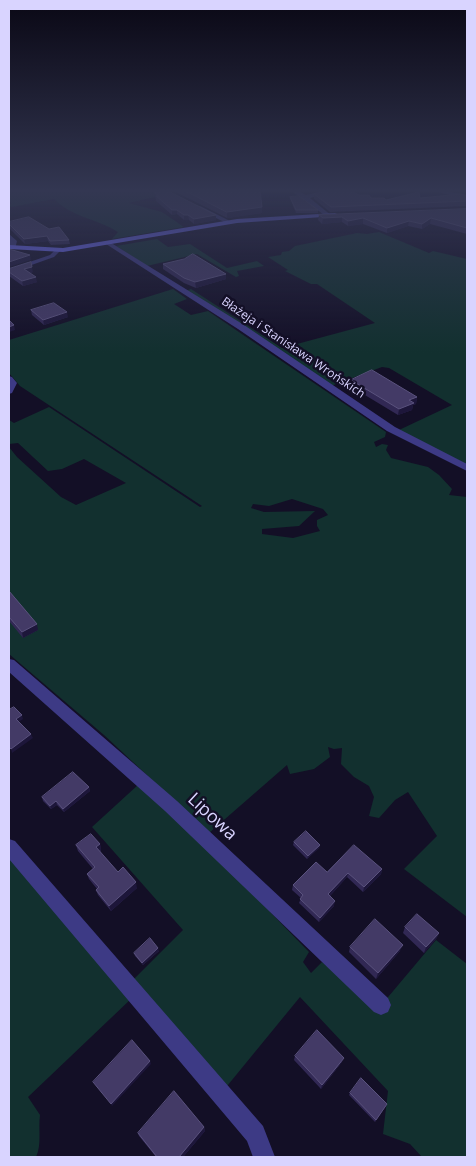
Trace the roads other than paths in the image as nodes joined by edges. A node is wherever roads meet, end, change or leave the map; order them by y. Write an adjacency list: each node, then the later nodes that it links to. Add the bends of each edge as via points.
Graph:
1 (98, 244): 4 (street)
2 (110, 244): 8 (street, Błażeja i Stanisława Wrońskich, via 391,429)
3 (11, 248): 4 (street)
4 (58, 250): 5 (street, via 52,256)
5 (9, 271)
6 (9, 379): 7 (street, via 12,383)
7 (9, 391)
8 (467, 468)
9 (9, 664): 11 (street, Lipowa, via 171,806)
10 (9, 847): 12 (street, via 255,1134)
11 (381, 1005)
12 (264, 1157)

